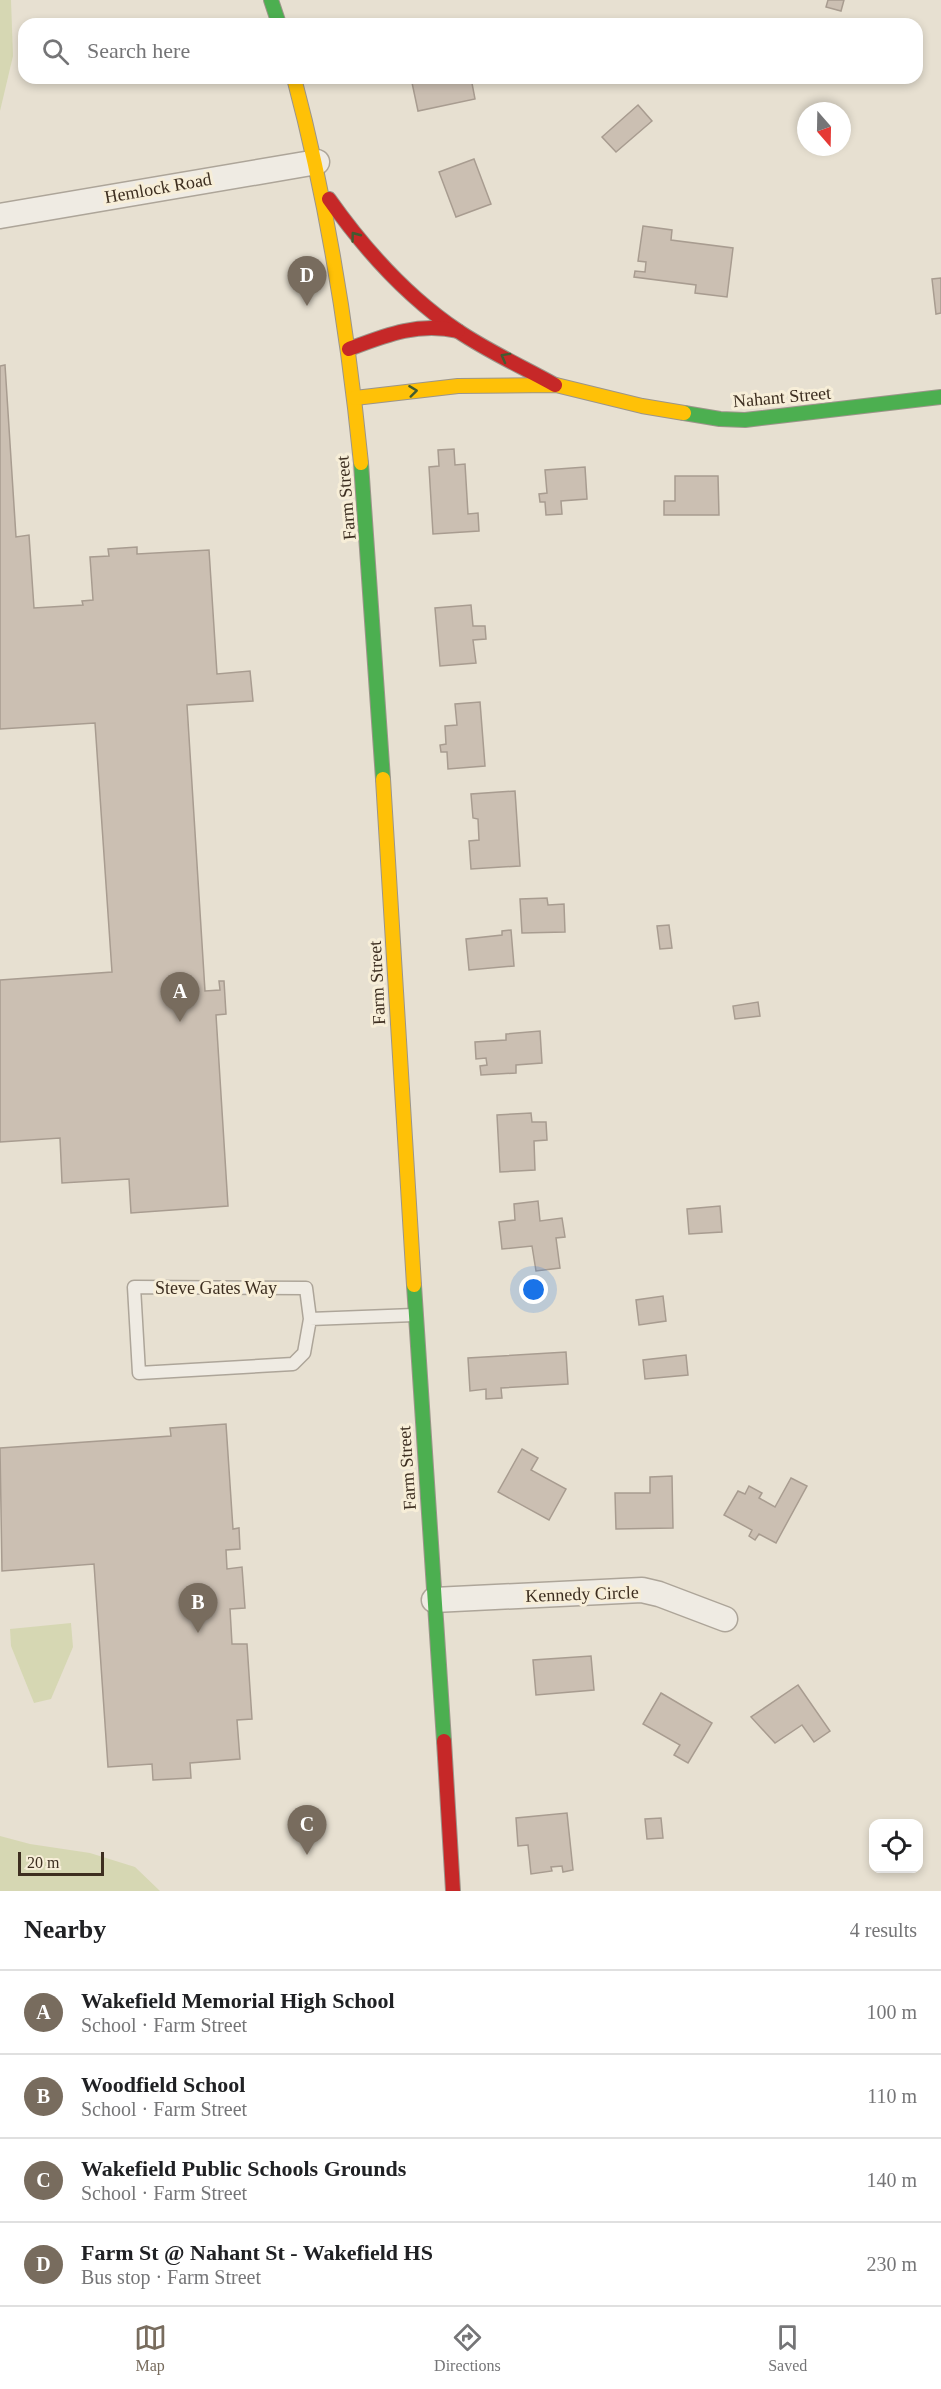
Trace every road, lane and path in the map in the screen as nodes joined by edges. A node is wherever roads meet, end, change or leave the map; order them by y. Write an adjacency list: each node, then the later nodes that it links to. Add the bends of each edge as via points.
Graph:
1 (272, 0): 2 (main road)
2 (277, 18)
3 (296, 84): 4 (main road, Farm Street)
4 (317, 162): 5 (main road, Farm Street); 6 (street, Hemlock Road)
5 (323, 189): 7 (main road, Nahant Street, one-way to 5, via 407,292 371,256); 8 (main road, Farm Street)
6 (0, 216)
7 (458, 331): 8 (main road, via 442,326 415,326); 9 (main road, Nahant Street, one-way to 7)
8 (349, 349): 11 (main road, Farm Street)
9 (556, 385): 10 (main road, Nahant Street, via 661,410 745,420); 11 (main road, Nahant Street, one-way to 9, via 458,386)
10 (941, 397)
11 (355, 398): 12 (main road, Farm Street, via 385,791)
12 (416, 1315): 13 (lane); 14 (main road, Farm Street)
13 (310, 1319): 13 (lane, Steve Gates Way, via 304,1353 293,1364 139,1373 134,1287 306,1288)
14 (434, 1600): 15 (street, Kennedy Circle, via 642,1590); 16 (main road, Farm Street)
15 (725, 1619)
16 (453, 1891)

